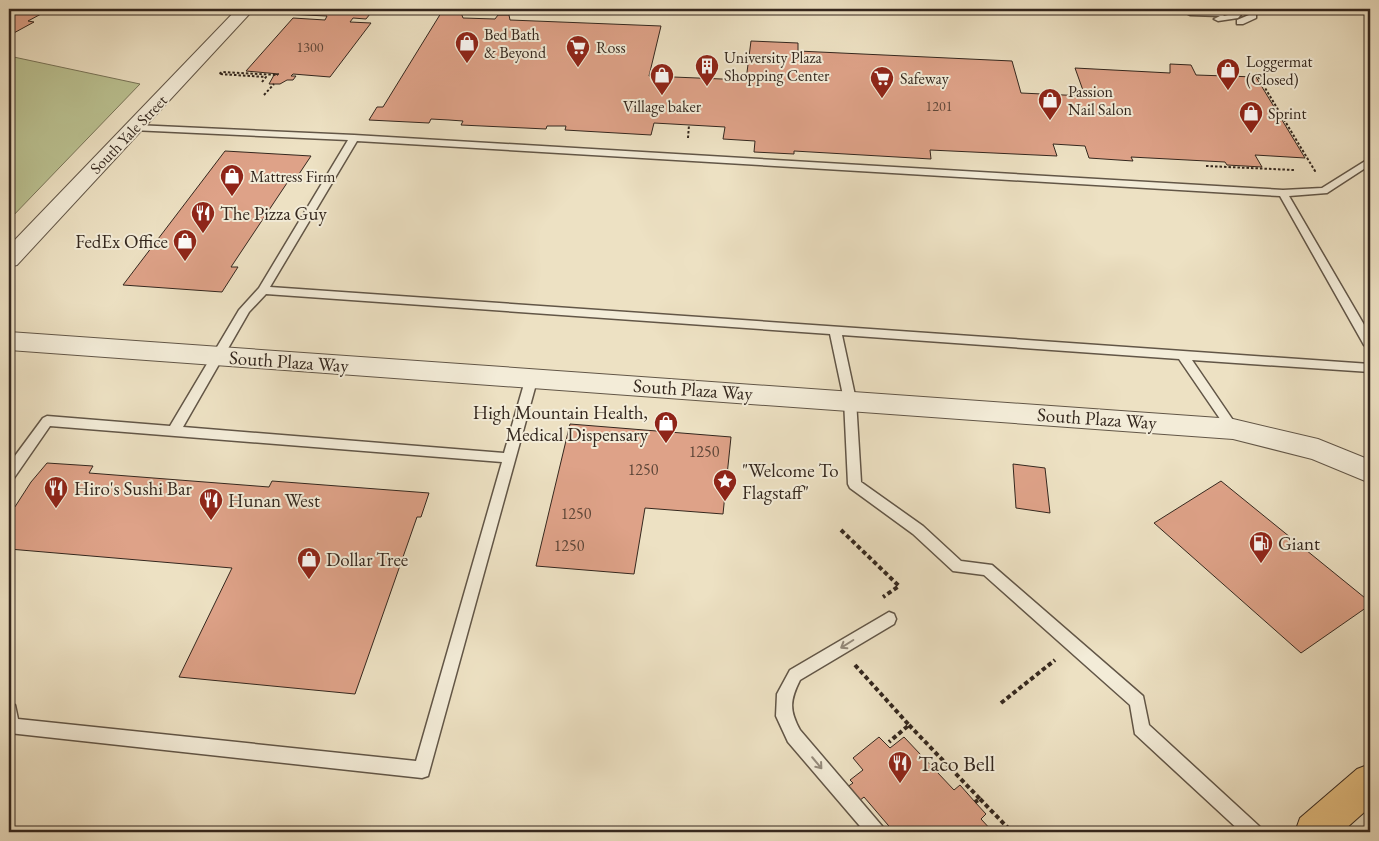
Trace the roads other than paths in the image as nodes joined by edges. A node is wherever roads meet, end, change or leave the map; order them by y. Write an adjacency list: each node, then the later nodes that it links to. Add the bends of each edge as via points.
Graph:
1 (246, 9): 8 (street, South Yale Street)
2 (1228, 9): 5 (lane, via 1221,14)
3 (1242, 9): 6 (lane, via 1235,16)
4 (1252, 9): 7 (lane, via 1253,16)
5 (1190, 13)
6 (1209, 19)
7 (1240, 22)
8 (135, 128): 9 (lane); 12 (street, South Yale Street)
9 (354, 138): 11 (lane); 13 (lane)
10 (1370, 160): 11 (lane, via 1324,191)
11 (1283, 193): 16 (lane)
12 (9, 260)
13 (262, 290): 14 (lane); 18 (lane, via 245,310)
14 (835, 330): 17 (lane); 21 (lane)
15 (9, 341): 18 (street, South Plaza Way)
16 (1370, 345)
17 (1183, 355): 19 (lane); 22 (lane)
18 (220, 356): 20 (street, South Plaza Way); 23 (lane)
19 (1370, 368)
20 (532, 377): 21 (street, South Plaza Way); 24 (lane)
21 (850, 400): 22 (street, South Plaza Way); 31 (lane, via 855,484 918,530 958,566 987,569 1137,701 1141,729)
22 (1233, 429): 25 (street, South Plaza Way, via 1318,450)
23 (174, 431): 24 (lane); 26 (lane, via 47,421)
24 (508, 458): 28 (lane, via 422,770 10,726)
25 (1370, 472)
26 (9, 474)
27 (889, 619): 30 (lane, one-way to 30, via 795,675 785,694 784,716 794,736)
28 (9, 710)
29 (1370, 782): 32 (main road)
30 (876, 832)
31 (1253, 832)
32 (1314, 832)

